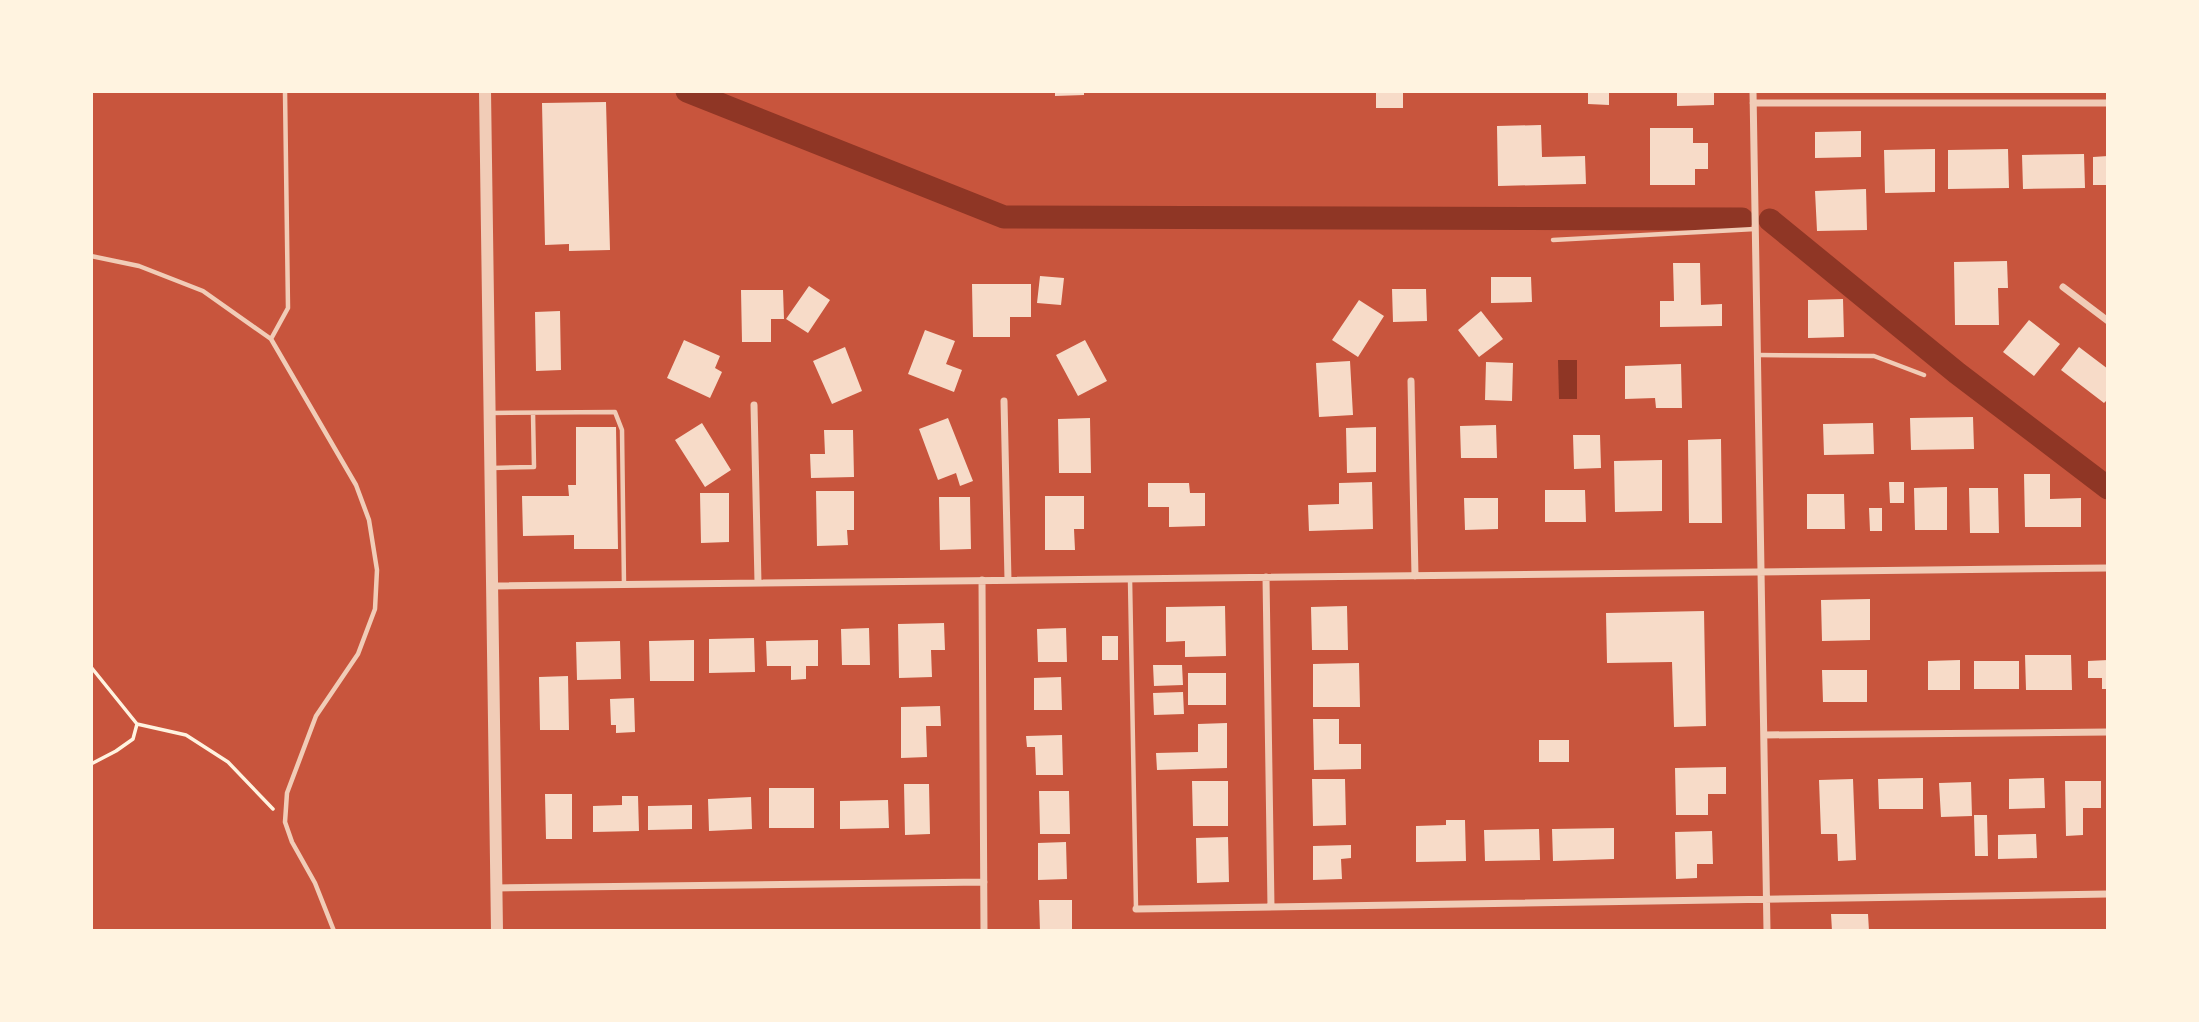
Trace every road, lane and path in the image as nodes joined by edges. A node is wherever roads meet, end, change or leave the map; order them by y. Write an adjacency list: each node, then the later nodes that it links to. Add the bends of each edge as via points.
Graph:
1 (285, 91): 11 (lane, via 288,308)
2 (485, 91): 18 (street)
3 (1753, 91): 4 (street)
4 (1754, 103): 5 (street); 6 (street)
5 (2108, 103)
6 (1756, 229): 7 (lane); 12 (street)
7 (1553, 240)
8 (91, 256): 11 (lane, via 139,266 203,290)
9 (2063, 287): 10 (street)
10 (2108, 321)
11 (271, 339): 35 (lane, via 356,485 369,520 377,570 375,609 358,654 316,716 288,793)
12 (1758, 355): 13 (lane, via 1874,356); 21 (street)
13 (1924, 375)
14 (1411, 381): 22 (street)
15 (1004, 401): 26 (street)
16 (754, 405): 27 (street)
17 (533, 412): 18 (lane); 19 (lane, via 534,467); 28 (lane, via 615,412 622,430)
18 (490, 413): 19 (street)
19 (490, 468): 29 (street)
20 (2108, 568): 21 (street)
21 (1761, 572): 22 (street); 33 (street)
22 (1415, 576): 23 (street)
23 (1266, 577): 24 (street); 40 (street)
24 (1130, 579): 26 (street); 41 (lane)
25 (982, 580): 26 (street); 27 (street); 36 (street)
26 (1007, 580)
27 (758, 583): 28 (street)
28 (624, 585): 29 (street)
29 (494, 586): 37 (street)
30 (91, 667): 31 (path)
31 (137, 724): 34 (path, via 133,739); 35 (path, via 186,735 228,762)
32 (2108, 732): 33 (street)
33 (1764, 736): 39 (street)
34 (91, 764)
35 (285, 822): 42 (lane)
36 (984, 882): 37 (street); 44 (street)
37 (496, 888): 43 (street)
38 (2108, 894): 39 (street)
39 (1767, 899): 40 (street); 45 (street)
40 (1272, 907): 41 (street)
41 (1136, 909)
42 (334, 931)
43 (497, 931)
44 (984, 931)
45 (1767, 931)

